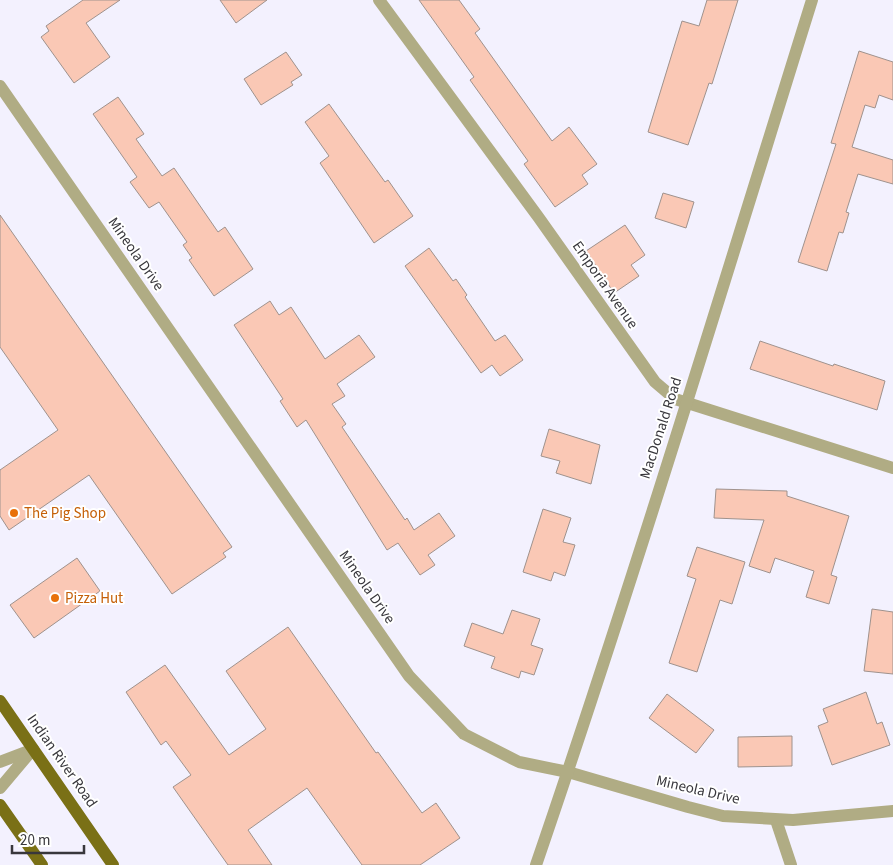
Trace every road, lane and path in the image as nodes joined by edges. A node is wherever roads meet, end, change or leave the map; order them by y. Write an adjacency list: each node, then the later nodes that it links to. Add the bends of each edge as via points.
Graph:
1 (379, 0): 4 (street, Emporia Avenue, via 641,364 655,382 675,399)
2 (812, 0): 4 (street, MacDonald Road)
3 (0, 86): 9 (street, Mineola Drive, via 409,676 464,734 519,762)
4 (687, 404): 5 (street, Emporia Avenue); 9 (street, MacDonald Road)
5 (893, 468)
6 (0, 701): 7 (main road, Indian River Road)
7 (33, 749): 8 (street); 10 (street); 15 (main road, Indian River Road)
8 (0, 762)
9 (568, 772): 13 (street, Mineola Drive, via 714,814); 16 (street, MacDonald Road)
10 (0, 788)
11 (0, 805): 14 (main road)
12 (893, 811): 13 (street, Mineola Drive)
13 (776, 820): 17 (street)
14 (42, 865)
15 (113, 865)
16 (536, 865)
17 (791, 865)

